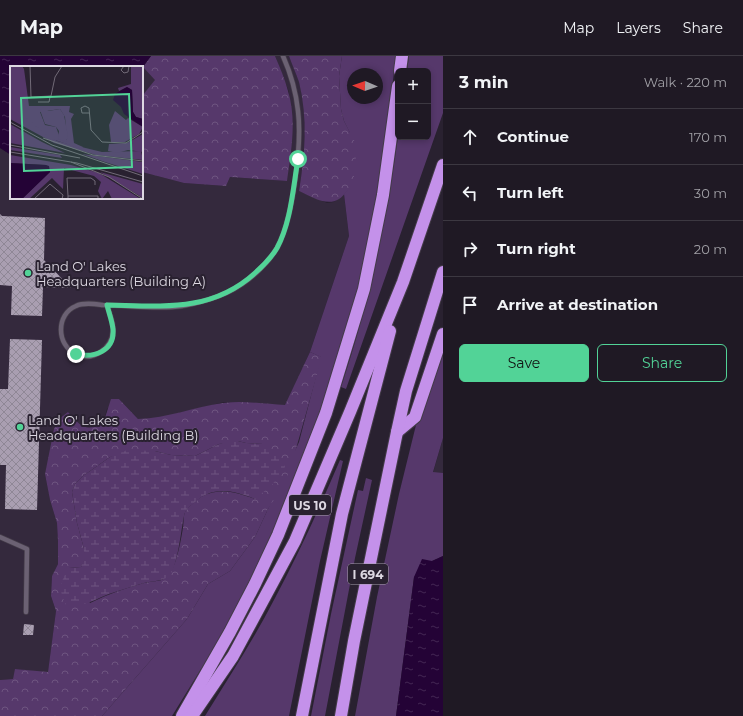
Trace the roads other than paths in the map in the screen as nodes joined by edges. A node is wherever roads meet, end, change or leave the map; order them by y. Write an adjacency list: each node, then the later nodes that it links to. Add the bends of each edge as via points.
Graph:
1 (283, 56): 8 (lane, via 295,88 299,137 290,208 277,248 248,280 232,291 212,298 180,306)
2 (402, 56): 3 (highway)
3 (400, 68)
4 (396, 104): 13 (highway, via 383,195 364,289 326,413 278,535 255,584)
5 (443, 165): 7 (highway, I 694)
6 (443, 272): 10 (highway, I 694, via 406,391)
7 (402, 282): 14 (highway, US 10, via 295,541 232,656); 15 (highway, I 694, via 342,514)
8 (107, 305): 8 (lane, via 113,331 106,350 86,356 76,354 66,347 60,327 65,314 77,305)
9 (443, 334): 10 (highway, via 415,417)
10 (397, 432): 16 (highway, I 694)
11 (0, 537): 12 (lane, via 27,549)
12 (26, 612)
13 (182, 716)
14 (192, 716)
15 (302, 716)
16 (341, 716)

